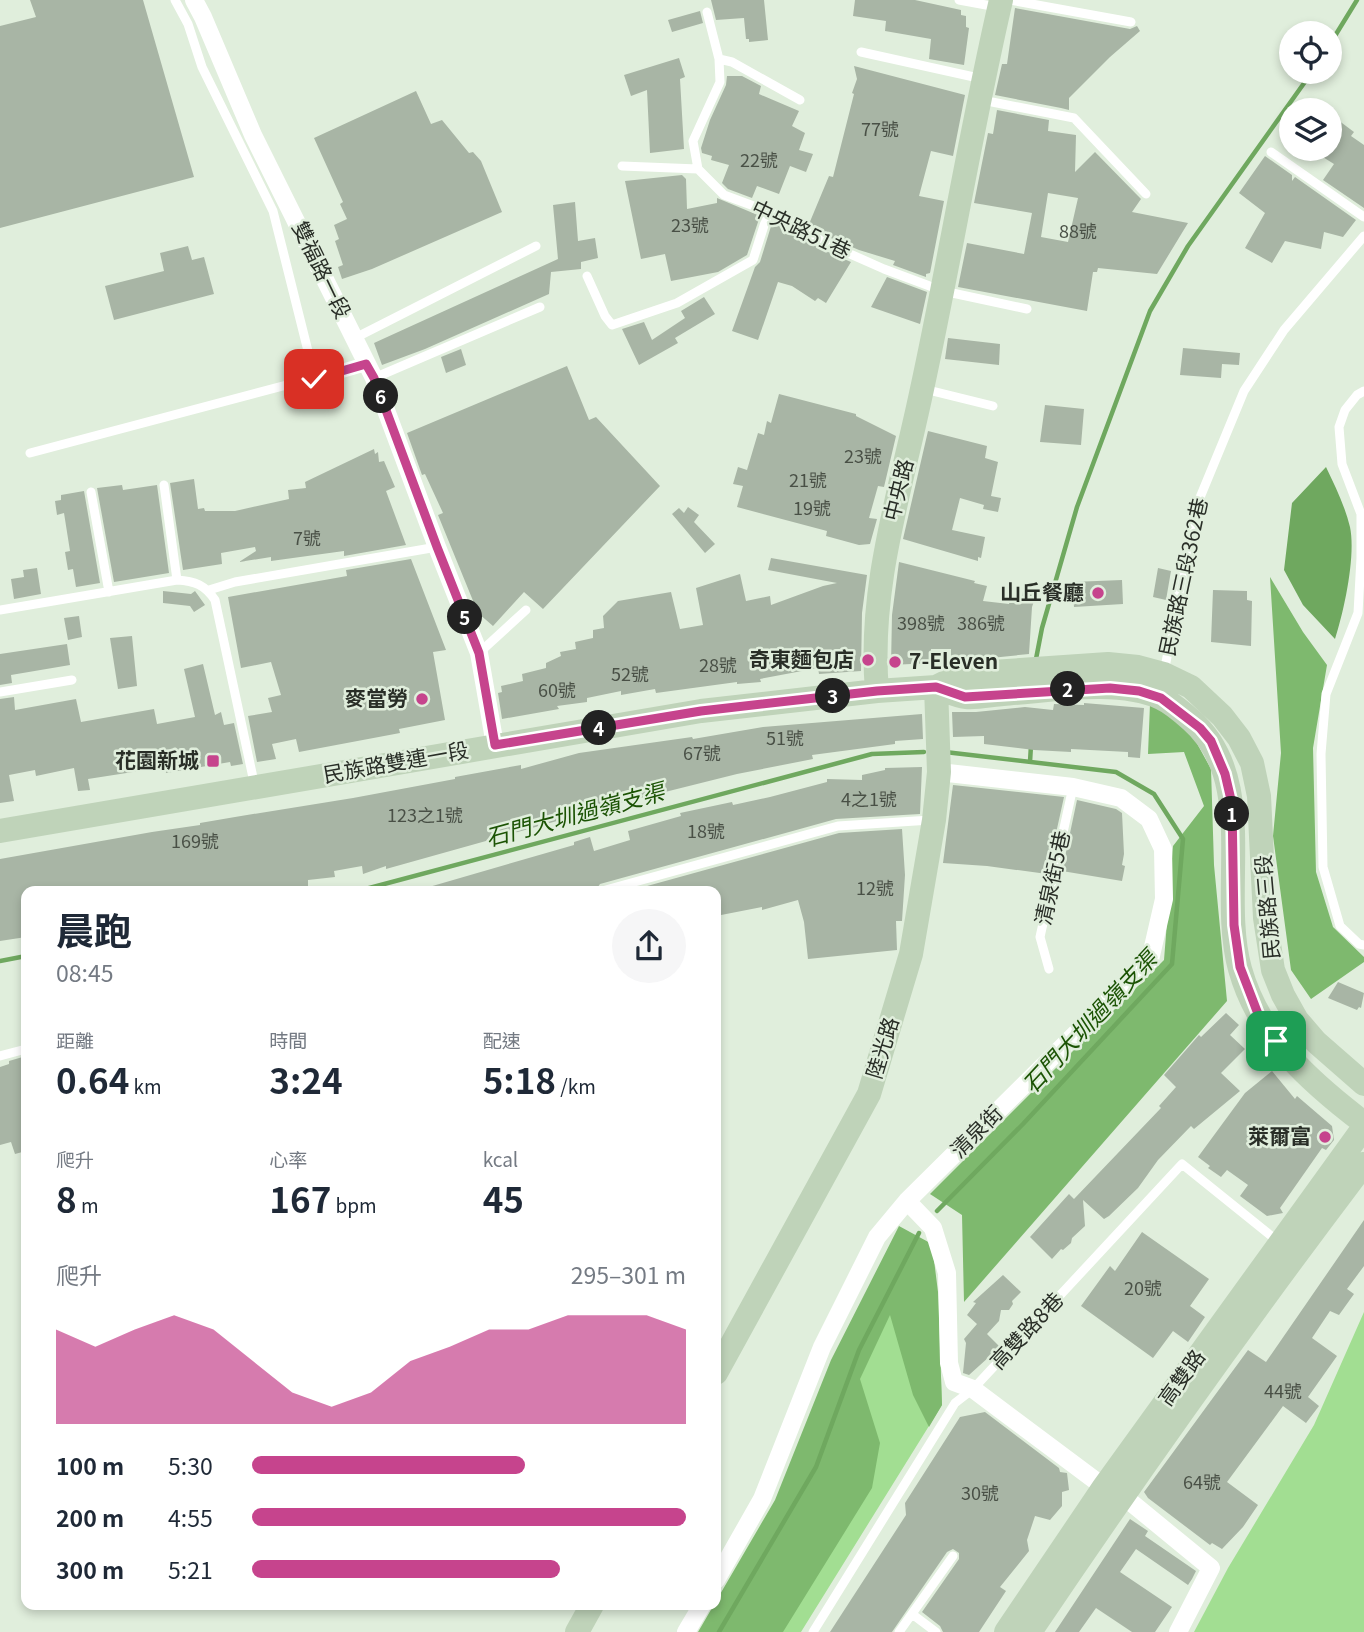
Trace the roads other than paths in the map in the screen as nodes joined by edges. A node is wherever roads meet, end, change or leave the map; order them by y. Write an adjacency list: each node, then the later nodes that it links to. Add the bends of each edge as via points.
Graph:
1 (175, 0): 25 (lane, via 273,211)
2 (194, 0): 23 (street, 雙福路一段, via 254,135)
3 (959, 0): 4 (lane)
4 (1003, 3): 6 (lane); 9 (main road, 中央路)
5 (707, 12): 8 (lane)
6 (1131, 22)
7 (861, 52): 9 (lane)
8 (719, 59): 10 (lane); 13 (lane, via 720,82 693,141)
9 (983, 90): 14 (lane, via 1074,118); 20 (main road, 中央路)
10 (800, 100)
11 (1271, 152): 16 (lane)
12 (622, 166): 13 (lane)
13 (698, 169): 15 (lane, 中央路51巷, via 724,195)
14 (1146, 194)
15 (769, 210): 19 (lane, via 753,260 677,303 612,325); 20 (lane, 中央路51巷, via 823,242)
16 (1364, 217)
17 (1364, 236): 39 (lane, 民族路三段362巷, via 1284,330 1244,391 1194,512)
18 (536, 246): 23 (lane)
19 (587, 276)
20 (943, 291): 22 (lane); 26 (main road, 中央路)
21 (540, 307): 24 (lane)
22 (1027, 309)
23 (355, 338): 24 (street, 雙福路一段)
24 (370, 371): 25 (lane); 32 (street, 雙福路一段)
25 (314, 379): 29 (lane)
26 (922, 389): 28 (lane); 42 (main road, 中央路, via 879,585 874,656)
27 (1364, 391): 51 (lane, via 1345,410 1339,427 1342,464 1361,514 1358,613 1326,694 1321,754 1324,867 1340,926)
28 (993, 406)
29 (30, 453)
30 (163, 485): 33 (lane)
31 (91, 492): 35 (lane)
32 (437, 547): 34 (lane); 38 (street, 雙福路一段)
33 (177, 580): 34 (lane, via 194,581); 35 (lane)
34 (209, 590): 47 (lane, via 215,600)
35 (109, 592): 36 (lane)
36 (0, 610)
37 (526, 610): 38 (lane)
38 (479, 653): 44 (street, 雙福路一段)
39 (1164, 674): 41 (main road, 民族路三段, via 1108,664 1035,668 962,674); 55 (main road, 民族路三段, via 1191,687 1223,716 1252,763 1259,796 1265,918 1273,970 1297,1020)
40 (72, 680): 43 (lane)
41 (936, 687): 42 (main road, 民族路三段); 45 (main road, 陸光路); 56 (main road, 民族路三段, via 965,697 1075,689 1139,691 1161,698 1200,728 1216,752 1232,804 1234,925 1248,992 1260,1019 1293,1062)
42 (877, 691): 44 (main road, 民族路雙連一段, via 701,711)
43 (0, 692)
44 (495, 745): 47 (main road, 民族路雙連一段)
45 (939, 772): 46 (street, 清泉街); 48 (main road, 陸光路)
46 (1073, 787): 52 (lane, 清泉街5巷, via 1040,937); 58 (street, 清泉街, via 1121,798 1149,819 1163,849 1164,898 1150,960)
47 (255, 788): 49 (main road, 民族路雙連一段)
48 (934, 820): 50 (lane, via 838,826); 60 (main road, 陸光路, via 911,954 869,1094)
49 (0, 831)
50 (620, 886)
51 (1364, 945)
52 (1049, 969)
53 (21, 1050): 54 (lane)
54 (0, 1056)
55 (1364, 1084)
56 (1364, 1125): 59 (main road, 高雙路)
57 (1364, 1164): 59 (main road, 高雙路)
58 (907, 1201): 61 (street, via 933,1228 947,1273 948,1363 954,1382); 64 (street, 清泉街, via 877,1237 822,1346 762,1499)
59 (1287, 1248): 61 (lane, 高雙路8巷, via 1182,1164); 62 (main road, 高雙路)
60 (721, 1364)
61 (973, 1389): 62 (street); 70 (lane, 高雙路8巷, via 954,1404)
62 (1113, 1491): 73 (main road, 高雙路); 74 (main road, 高雙路); 75 (street, via 1211,1567)
63 (953, 1556): 67 (lane)
64 (721, 1571)
65 (589, 1610): 68 (main road)
66 (699, 1610): 69 (street)
67 (912, 1615): 71 (lane); 72 (lane)
68 (577, 1632)
69 (686, 1632)
70 (813, 1632)
71 (899, 1632)
72 (936, 1632)
73 (1006, 1632)
74 (1030, 1632)
75 (1178, 1632)

